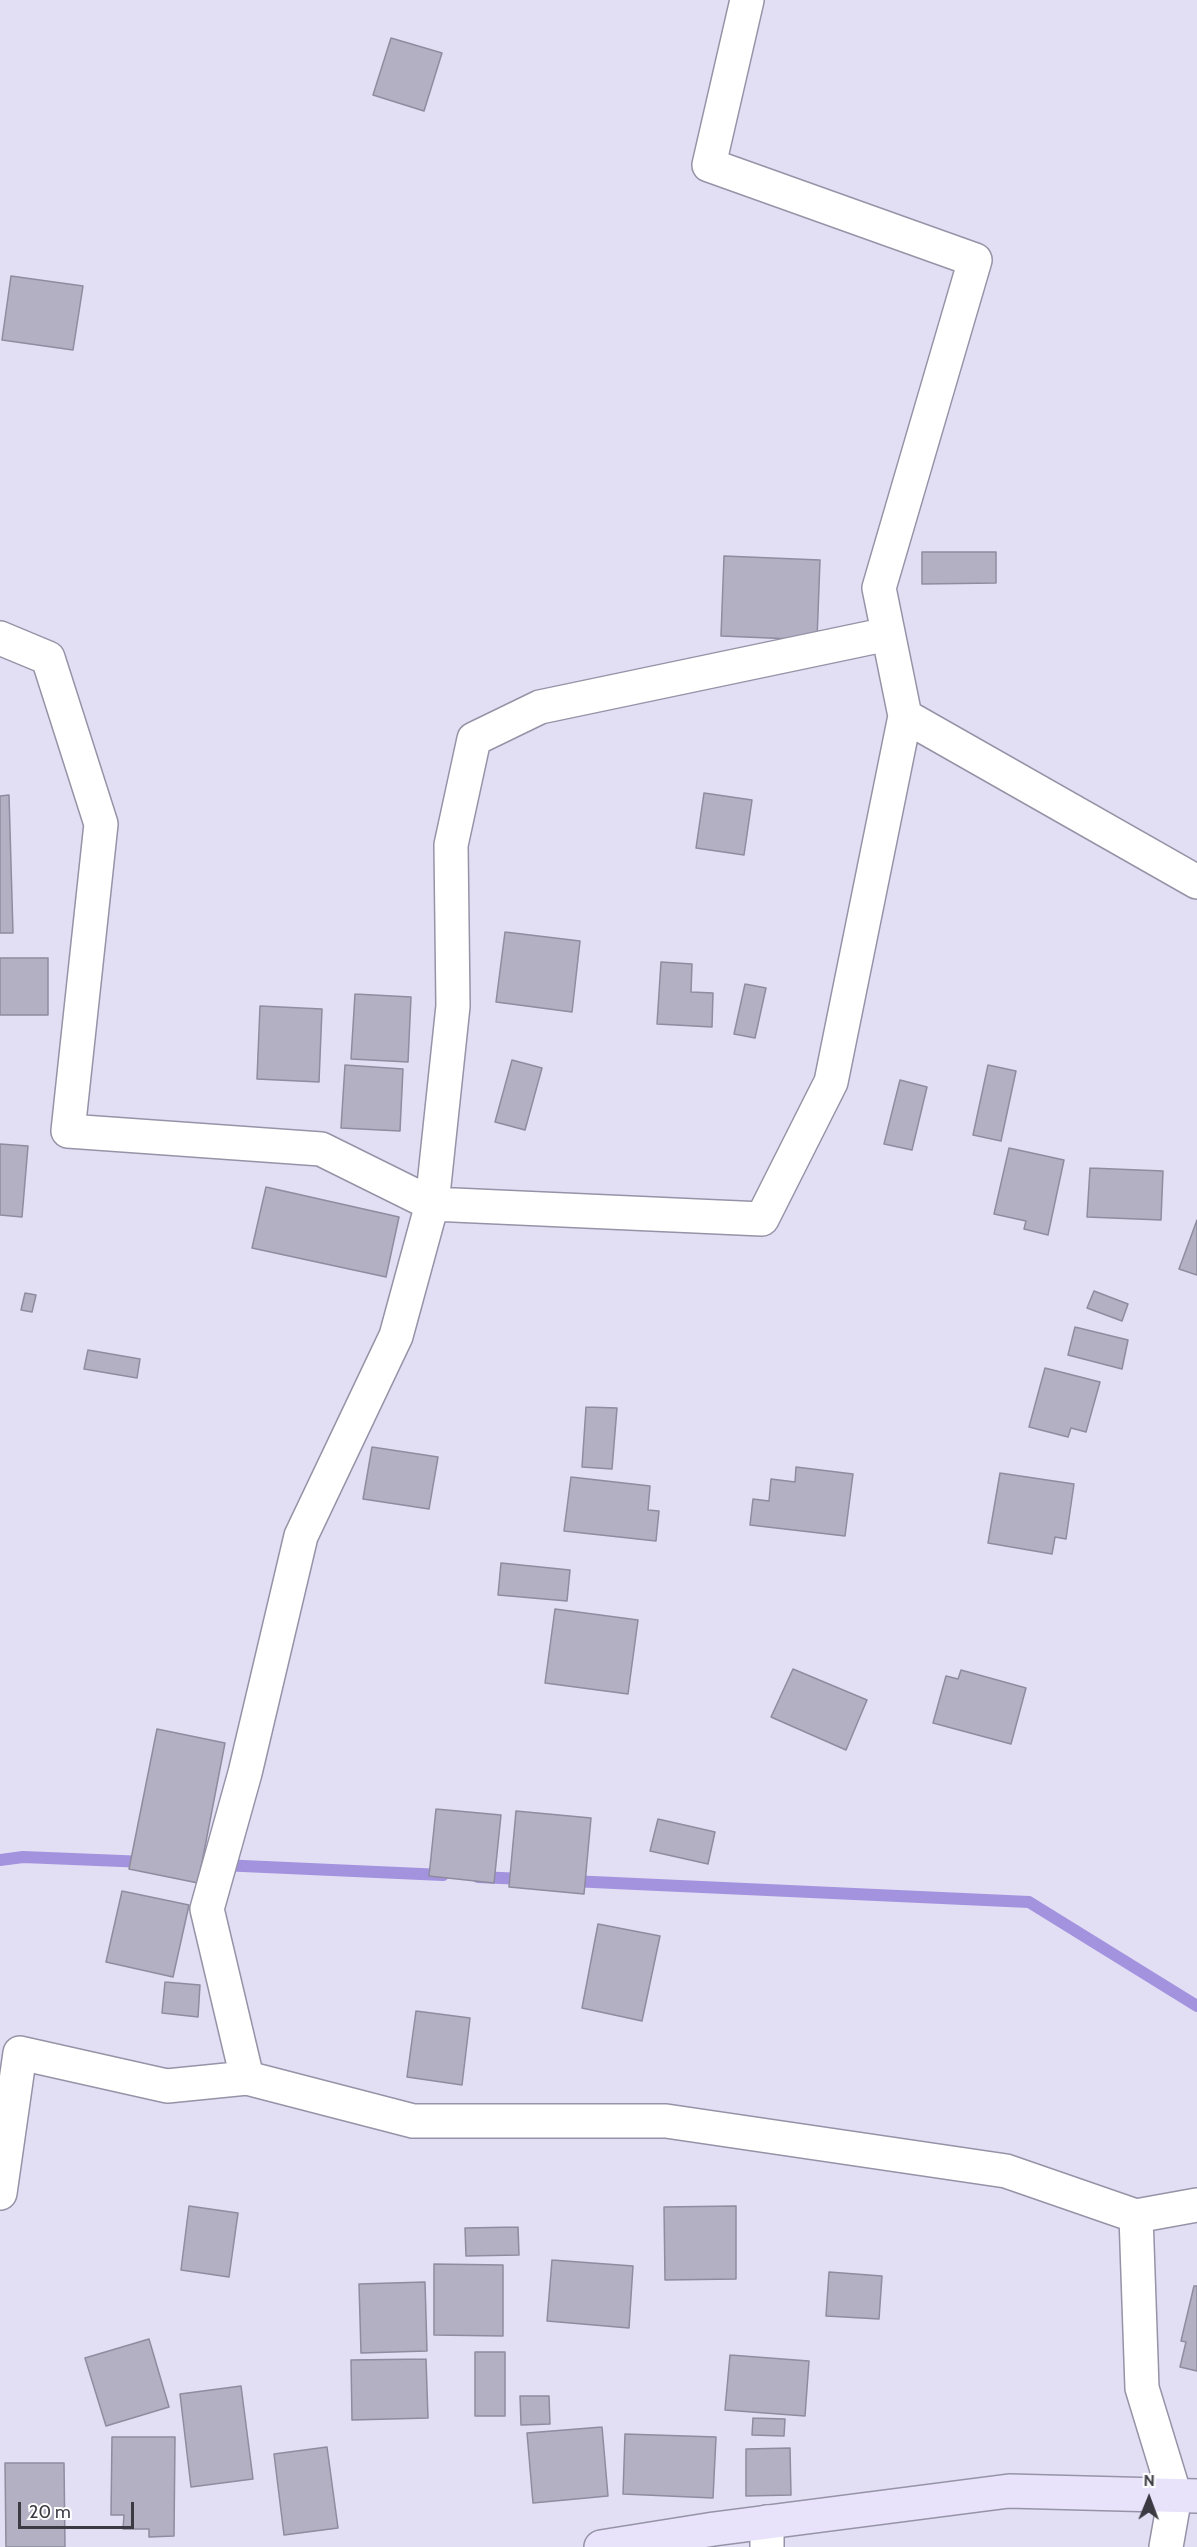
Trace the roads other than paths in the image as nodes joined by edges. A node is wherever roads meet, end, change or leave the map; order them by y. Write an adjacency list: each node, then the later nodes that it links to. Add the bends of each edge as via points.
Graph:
1 (747, 0): 2 (street, via 709,165 975,260 879,588)
2 (888, 634): 4 (street); 6 (street, via 540,707 474,740 451,845 453,1006)
3 (0, 638): 6 (street, via 48,658 101,824 68,1131 321,1149)
4 (905, 717): 5 (street); 6 (street, via 831,1082 762,1219)
5 (1197, 882)
6 (432, 1204): 7 (street, via 396,1336 301,1536 245,1773 207,1909)
7 (247, 2078): 8 (street, via 167,2086 20,2053); 10 (street, via 413,2121 666,2121 1006,2171)
8 (0, 2193)
9 (1197, 2205): 10 (street)
10 (1136, 2216): 11 (street, via 1142,2388)
11 (1186, 2496): 12 (street, via 1009,2491); 14 (street)
12 (767, 2535): 13 (street)
13 (601, 2547)
14 (1166, 2547)

